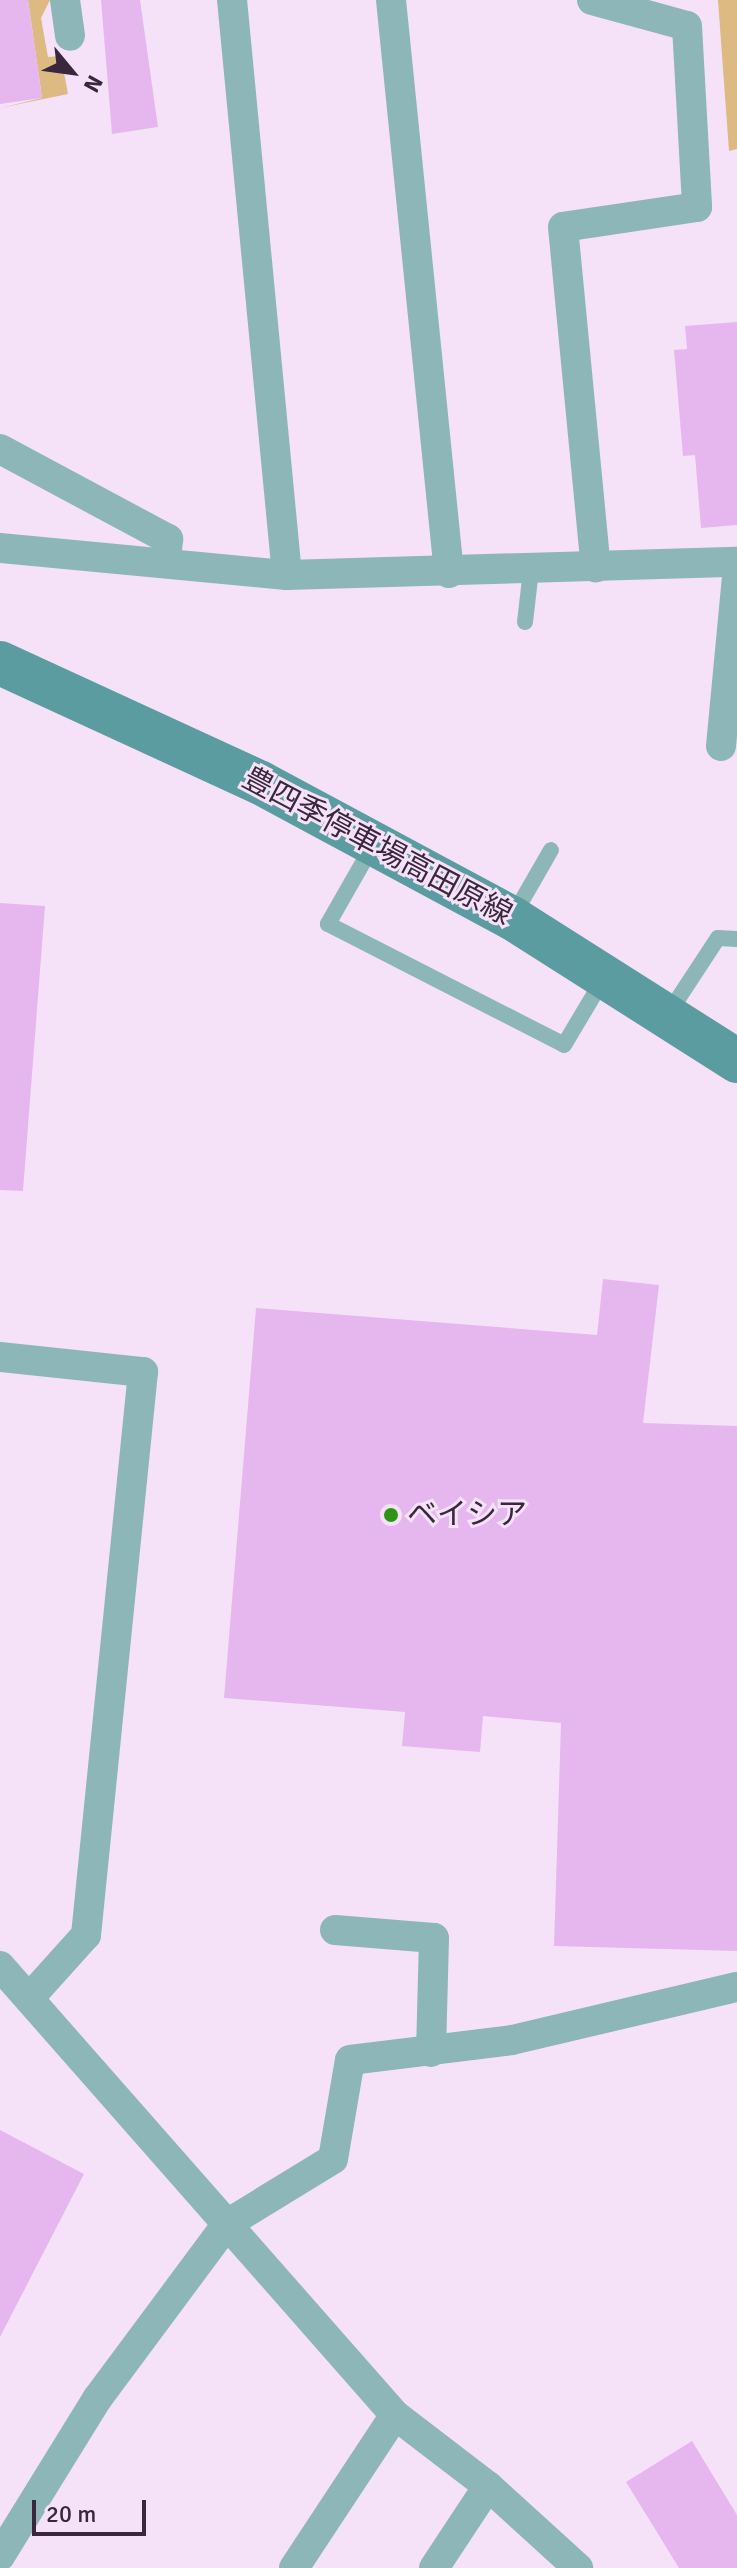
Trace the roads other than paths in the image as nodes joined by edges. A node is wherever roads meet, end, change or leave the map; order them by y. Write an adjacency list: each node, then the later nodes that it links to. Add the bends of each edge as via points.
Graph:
1 (65, 0): 5 (street)
2 (232, 0): 13 (street)
3 (391, 0): 12 (street)
4 (592, 0): 10 (street, via 687,26 697,207 563,227)
5 (70, 36)
6 (0, 449): 8 (street, via 168,539)
7 (0, 548): 8 (street)
8 (166, 562): 13 (street)
9 (737, 562): 10 (street)
10 (596, 567): 11 (street)
11 (531, 570): 12 (street); 15 (lane)
12 (449, 573): 13 (street)
13 (287, 575)
14 (737, 578): 17 (street)
15 (525, 622)
16 (0, 663): 18 (main road, 豊四季停車場高田原線, via 261,783)
17 (721, 746)
18 (374, 843): 20 (main road, 豊四季停車場高田原線); 22 (lane, via 328,924 564,1045)
19 (551, 850): 20 (lane)
20 (512, 918): 22 (main road, 豊四季停車場高田原線)
21 (737, 939): 23 (lane, via 718,938)
22 (607, 973): 23 (main road, 豊四季停車場高田原線)
23 (668, 1014): 24 (main road, 豊四季停車場高田原線)
24 (734, 1053)
25 (0, 1357): 29 (street, via 143,1372 86,1935)
26 (335, 1930): 30 (street, via 434,1938)
27 (0, 1966): 29 (street)
28 (737, 1987): 30 (street, via 512,2040)
29 (31, 1996): 31 (street)
30 (431, 2052): 31 (street, via 350,2060 333,2159)
31 (227, 2224): 32 (street); 34 (street, via 97,2399)
32 (395, 2415): 33 (street); 35 (street)
33 (488, 2486): 36 (street); 37 (street)
34 (0, 2556)
35 (294, 2568)
36 (434, 2568)
37 (578, 2568)

